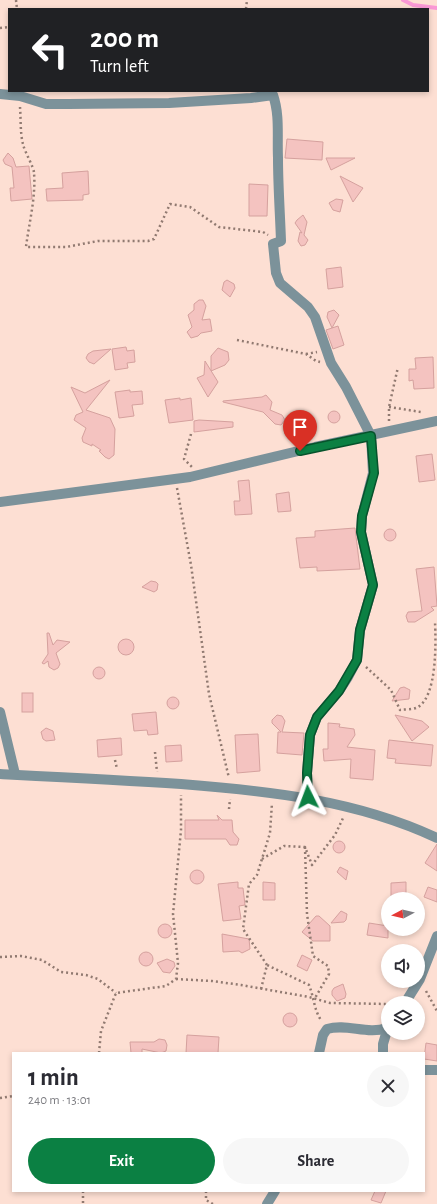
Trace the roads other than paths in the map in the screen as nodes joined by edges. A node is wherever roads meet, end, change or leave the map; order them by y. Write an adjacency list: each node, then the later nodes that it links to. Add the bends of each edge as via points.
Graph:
1 (0, 94): 3 (street, via 20,96 46,104 169,103 273,95 278,109 276,116 279,128 282,241 273,244 278,279 315,317 331,363)
2 (437, 421): 3 (street)
3 (371, 436): 4 (street, via 176,480); 8 (street, via 374,473 362,516 361,532 373,585 360,630 357,660 339,691 317,717 310,735)
4 (0, 502)
5 (0, 712): 7 (street)
6 (0, 774): 7 (street)
7 (15, 774): 8 (street, via 157,782)
8 (308, 797): 9 (street, via 348,806)
9 (437, 838)
10 (437, 936): 11 (street, via 420,979)
11 (409, 996)
12 (381, 1029): 14 (street, via 372,1032 339,1027 327,1029)
13 (384, 1040): 15 (street)
14 (319, 1052)
15 (382, 1052)
16 (425, 1070): 17 (street)
17 (437, 1070)
18 (274, 1192): 19 (street)
19 (267, 1204)

